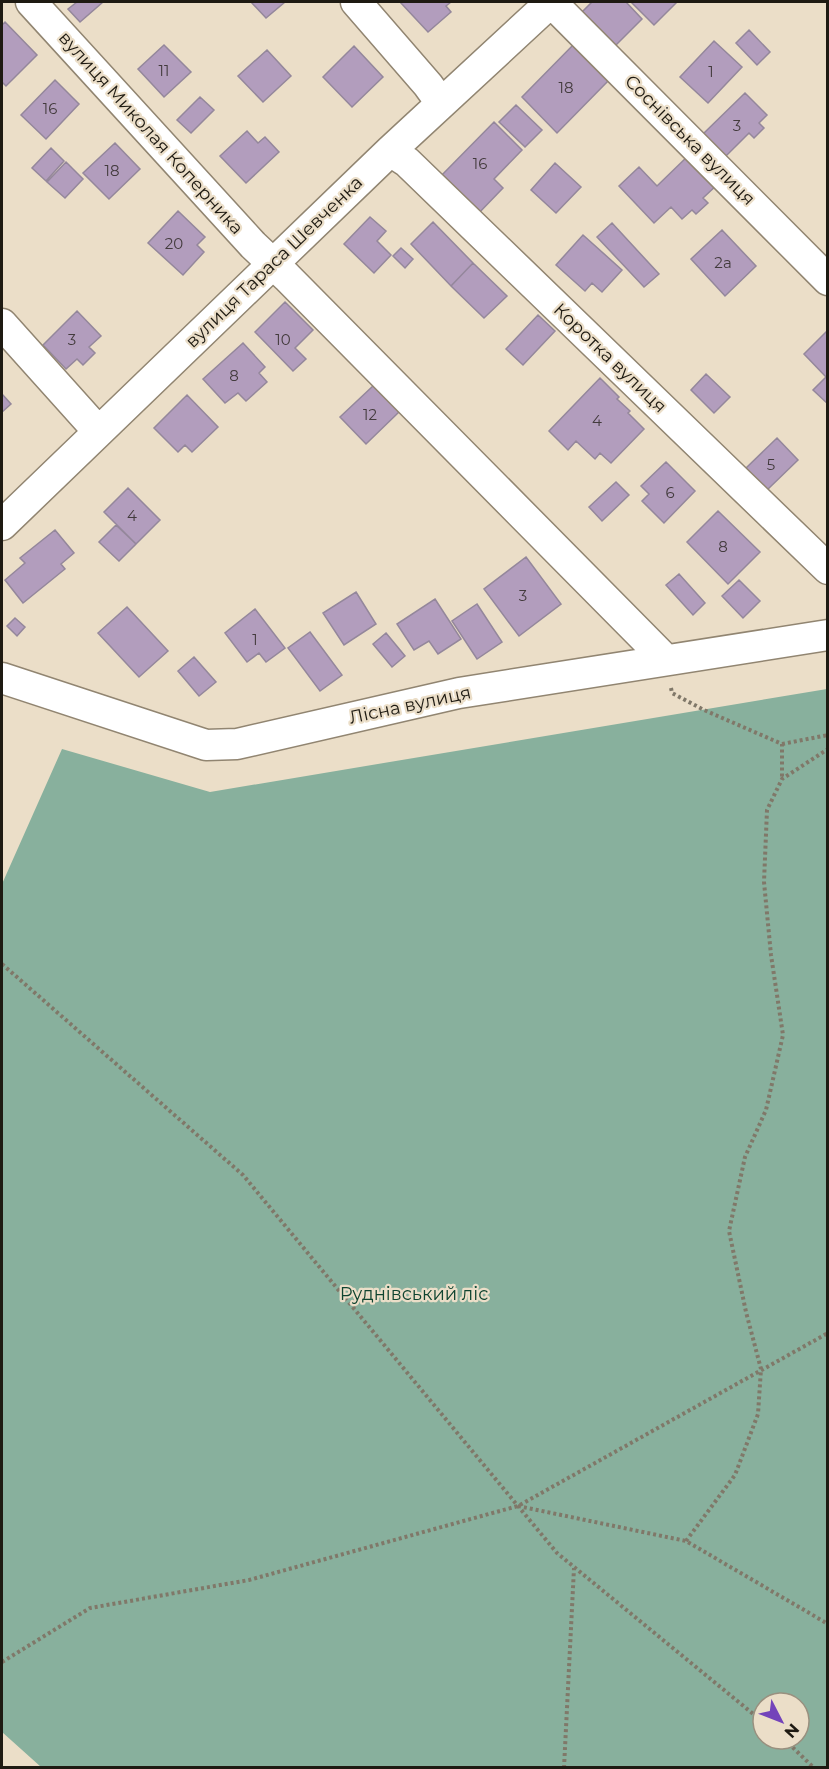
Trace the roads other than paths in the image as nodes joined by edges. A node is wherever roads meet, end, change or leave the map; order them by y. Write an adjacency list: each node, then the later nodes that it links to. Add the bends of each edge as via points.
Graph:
1 (31, 2): 6 (street, вулиця Миколая Коперника)
2 (356, 2): 4 (street)
3 (551, 2): 4 (street, вулиця Тараса Шевченка); 7 (street, Соснівська вулиця)
4 (441, 103): 5 (street, вулиця Тараса Шевченка)
5 (390, 151): 6 (street, вулиця Тараса Шевченка); 11 (street, Коротка вулиця, via 416,170)
6 (272, 264): 9 (street, вулиця Тараса Шевченка); 13 (street, вулиця Миколая Коперника)
7 (828, 280)
8 (2, 324): 9 (street)
9 (98, 431): 10 (street, вулиця Тараса Шевченка)
10 (2, 525)
11 (828, 569)
12 (828, 635): 13 (street, Лісна вулиця)
13 (666, 660): 14 (street, Лісна вулиця, via 459,693 237,744 206,745)
14 (2, 678)

